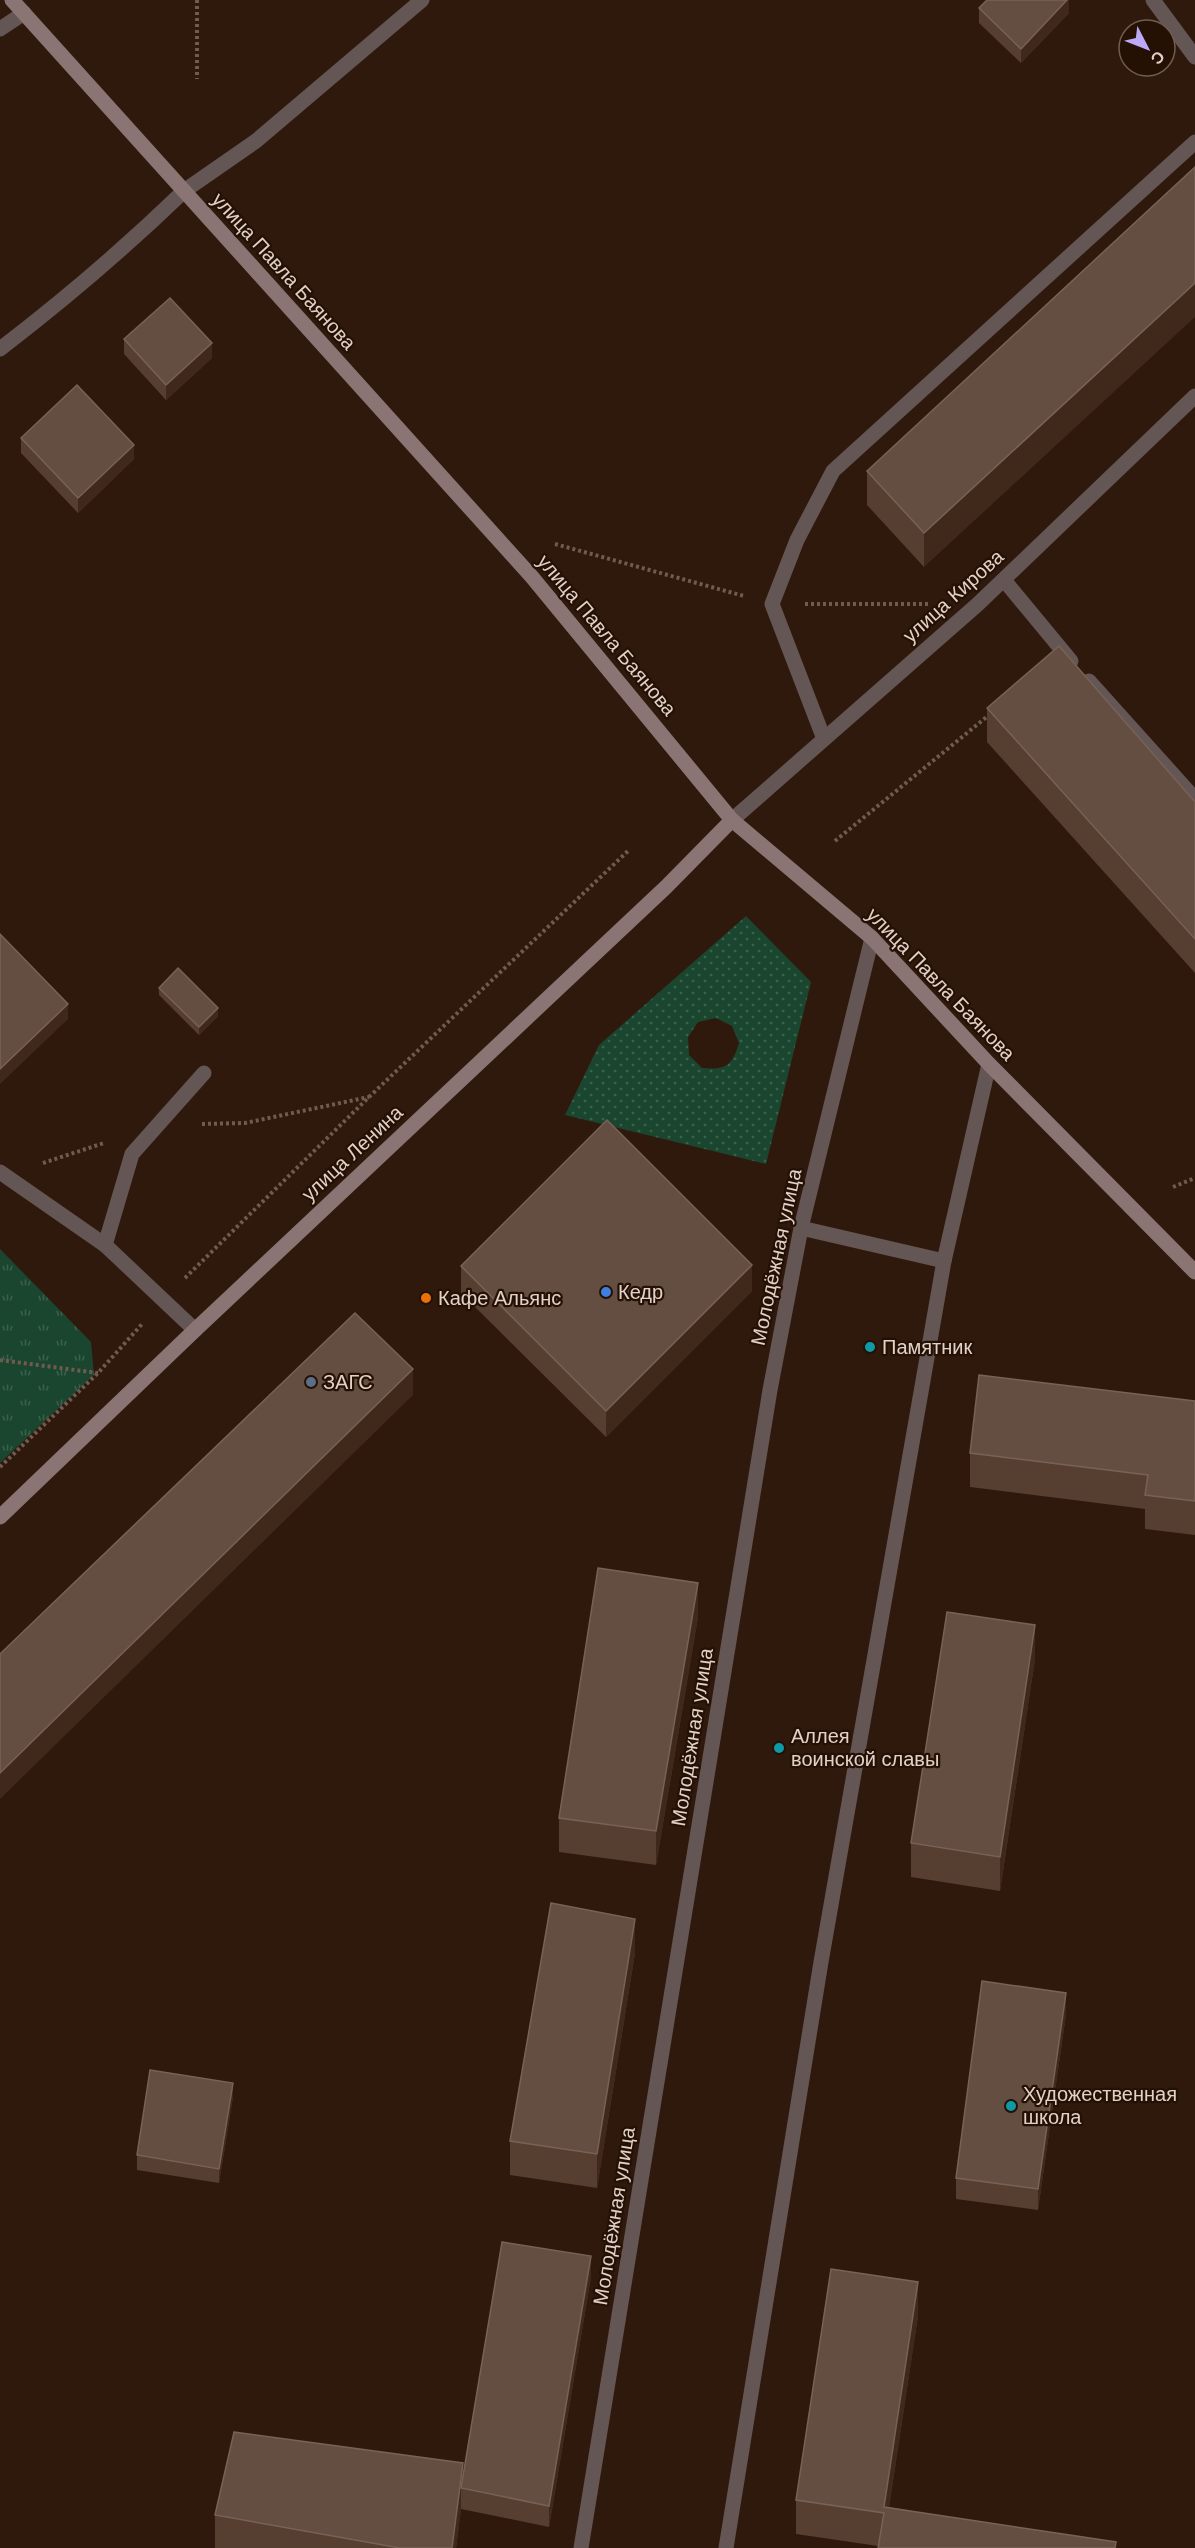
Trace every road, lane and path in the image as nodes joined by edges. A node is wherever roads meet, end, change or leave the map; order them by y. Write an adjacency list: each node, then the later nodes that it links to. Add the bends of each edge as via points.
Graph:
1 (12, 0): 5 (main road, улица Павла Баянова)
2 (197, 0): 8 (path)
3 (422, 0): 10 (street, via 256,141)
4 (1152, 0): 7 (street)
5 (24, 13): 6 (street); 10 (main road, улица Павла Баянова)
6 (0, 29)
7 (1195, 57)
8 (197, 79)
9 (1195, 142): 15 (street, via 833,471 797,540 771,604)
10 (184, 191): 11 (street); 17 (main road, улица Павла Баянова, via 532,577)
11 (0, 349)
12 (1195, 396): 13 (street, улица Кирова)
13 (1004, 580): 15 (street, улица Кирова); 16 (street)
14 (995, 710): 18 (path)
15 (824, 739): 17 (street, улица Кирова)
16 (1195, 799)
17 (732, 820): 20 (main road, улица Павла Баянова); 31 (main road, улица Ленина)
18 (835, 841)
19 (629, 850): 30 (path)
20 (872, 938): 21 (main road, улица Павла Баянова); 26 (street, Молодёжная улица)
21 (988, 1064): 28 (street); 29 (main road, улица Павла Баянова)
22 (204, 1073): 27 (street, via 132,1154)
23 (0, 1172): 27 (street)
24 (1195, 1178): 25 (path)
25 (1173, 1187)
26 (801, 1228): 28 (street); 36 (street, Молодёжная улица, via 770,1390)
27 (105, 1245): 30 (street)
28 (944, 1261): 37 (street, via 820,1962)
29 (1195, 1272)
30 (164, 1299): 31 (street); 33 (path)
31 (195, 1330): 35 (main road, улица Ленина)
32 (0, 1360): 33 (path)
33 (98, 1374): 34 (path)
34 (0, 1467)
35 (0, 1517)
36 (581, 2548)
37 (726, 2548)

